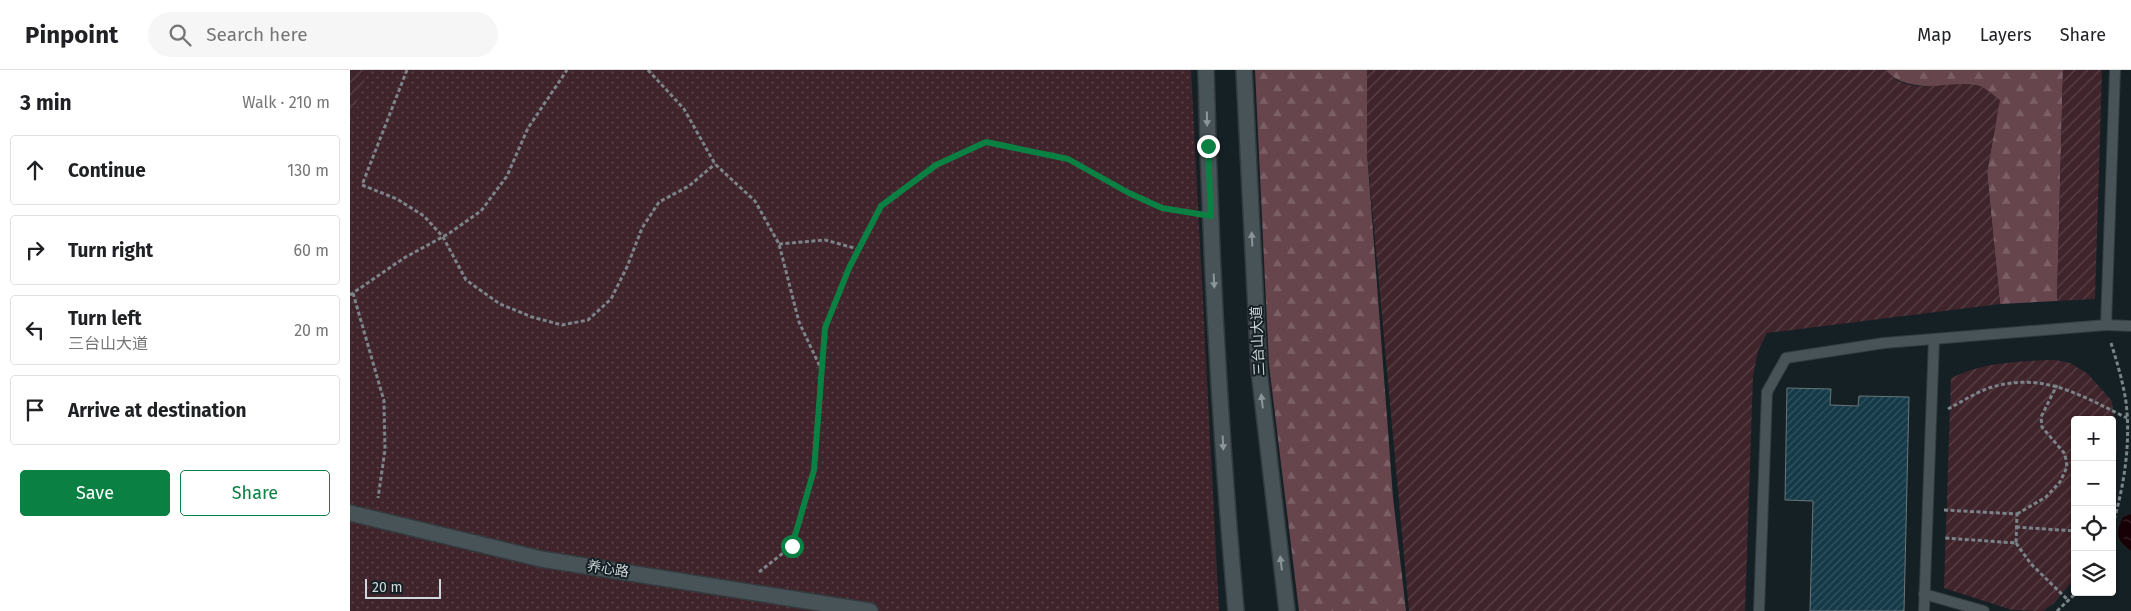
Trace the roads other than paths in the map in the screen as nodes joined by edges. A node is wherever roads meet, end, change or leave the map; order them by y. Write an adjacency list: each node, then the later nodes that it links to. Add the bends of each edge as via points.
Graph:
1 (1206, 70): 10 (main road, one-way to 10, via 1224,476)
2 (1244, 70): 11 (main road, 三台山大道, one-way to 2, via 1259,370)
3 (2115, 70): 4 (lane)
4 (2106, 325): 5 (lane); 6 (lane)
5 (2131, 326)
6 (1934, 339): 8 (lane); 12 (lane, via 1786,358 1767,392)
7 (350, 513): 9 (main road, 养心路, via 541,559)
8 (1924, 594): 13 (lane); 14 (lane)
9 (870, 611)
10 (1236, 611)
11 (1287, 611)
12 (1759, 611)
13 (1924, 611)
14 (1984, 611)

